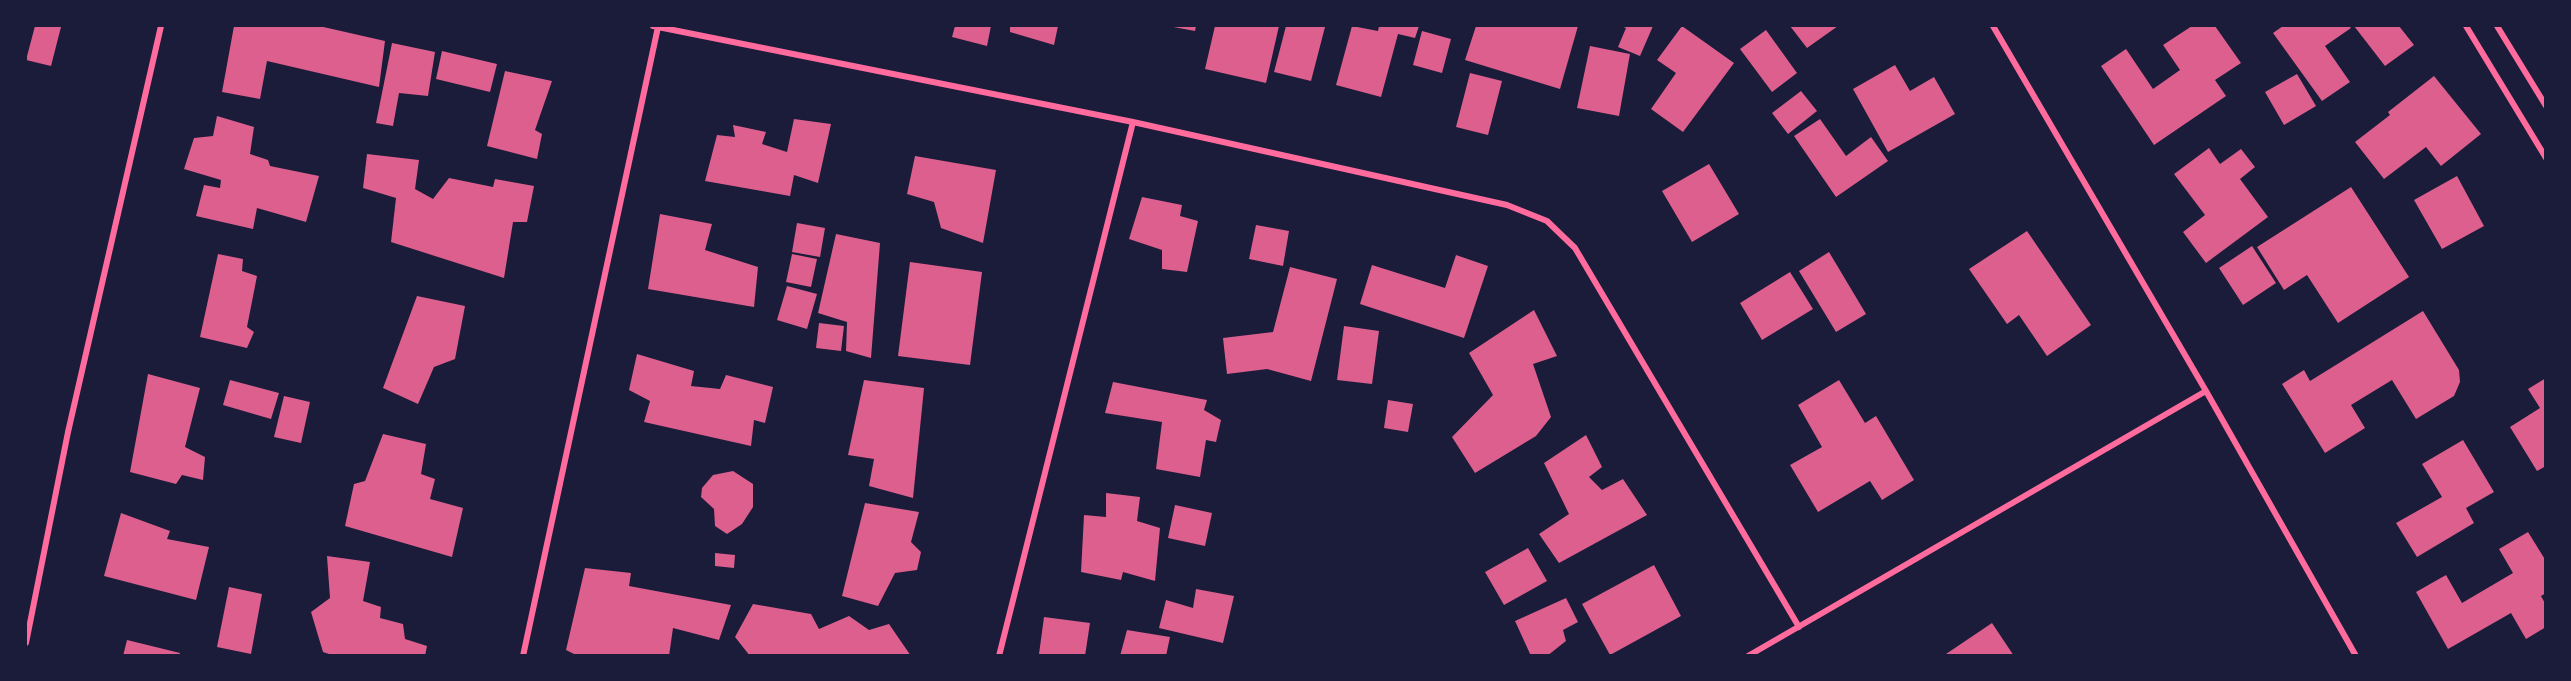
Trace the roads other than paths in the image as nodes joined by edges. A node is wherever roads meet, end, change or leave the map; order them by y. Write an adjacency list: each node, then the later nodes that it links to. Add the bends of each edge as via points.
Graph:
1 (161, 26): 11 (street, via 68,432)
2 (655, 26): 7 (street); 12 (street)
3 (1993, 26): 9 (street)
4 (2466, 26): 8 (street)
5 (2497, 26): 6 (street)
6 (2546, 106)
7 (1133, 122): 10 (street, via 1507,205 1547,221 1575,248); 13 (street)
8 (2546, 158)
9 (2206, 391): 10 (street); 15 (street)
10 (1799, 627): 14 (street)
11 (26, 644)
12 (523, 656)
13 (999, 656)
14 (1748, 656)
15 (2356, 656)

